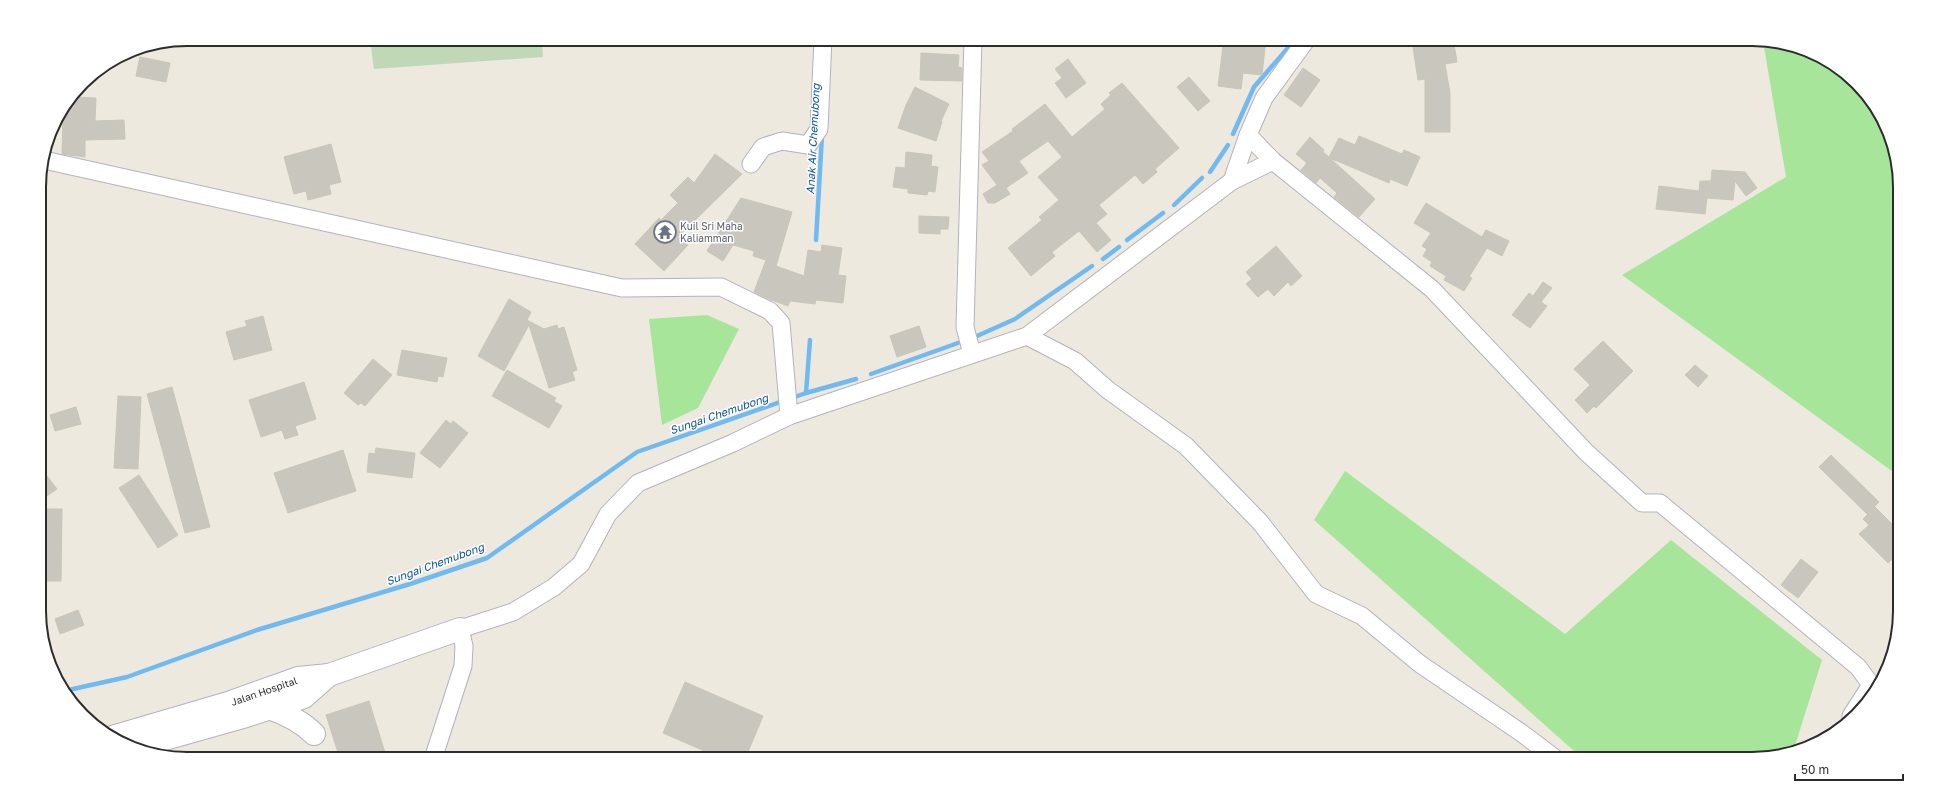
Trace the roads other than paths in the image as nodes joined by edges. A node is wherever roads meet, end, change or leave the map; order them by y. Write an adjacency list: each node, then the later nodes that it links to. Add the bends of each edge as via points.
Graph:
1 (823, 46): 7 (street, via 819,130 808,145 782,141 763,147)
2 (973, 46): 10 (street, via 965,327)
3 (1302, 46): 4 (street, via 1264,98)
4 (1248, 135): 6 (street); 8 (street)
5 (49, 161): 11 (street, via 622,288 721,287 770,311 781,323)
6 (1273, 161): 8 (street); 14 (street, via 1432,289 1586,452 1642,503 1660,502 1858,667 1870,682)
7 (751, 164)
8 (1232, 181): 9 (street)
9 (1026, 336): 10 (street); 20 (street, via 1075,361 1108,390 1186,446 1260,522 1316,594 1362,616 1420,664)
10 (972, 354): 11 (street)
11 (789, 414): 12 (street, via 733,443 638,483 608,514 582,564 513,612)
12 (460, 629): 13 (main road); 19 (street, via 464,646 463,666)
13 (329, 675): 15 (main road, Jalan Hospital, via 304,697); 17 (main road, Jalan Hospital, via 298,678 228,703)
14 (1861, 701)
15 (269, 708): 16 (main road, via 303,723); 18 (main road, Jalan Hospital)
16 (314, 734)
17 (121, 735)
18 (143, 745)
19 (435, 752)
20 (1547, 752)

